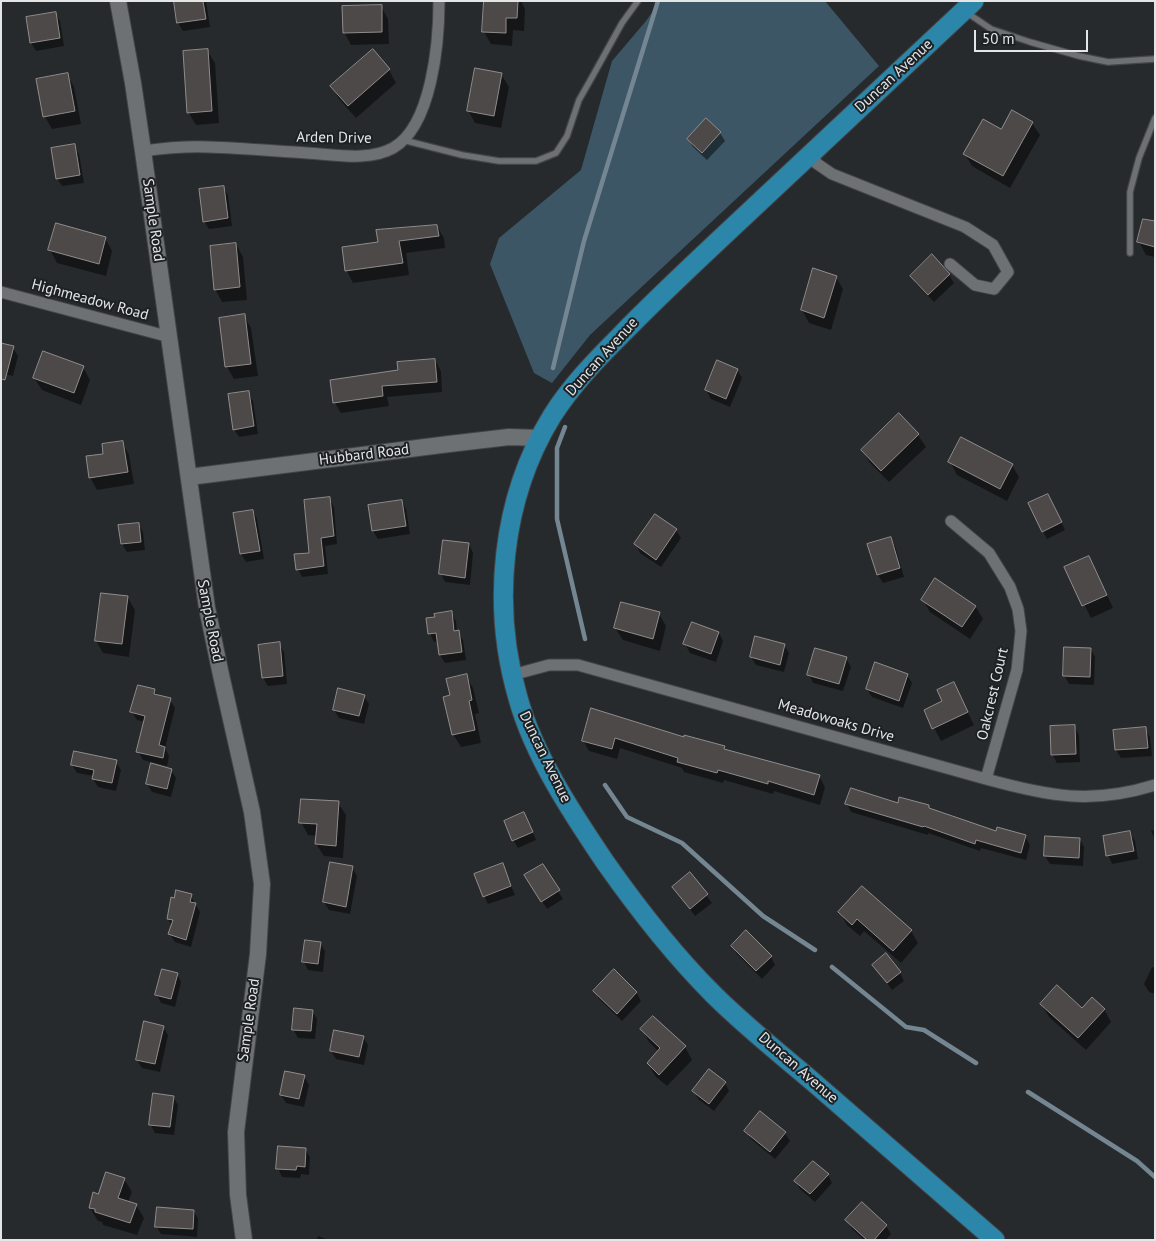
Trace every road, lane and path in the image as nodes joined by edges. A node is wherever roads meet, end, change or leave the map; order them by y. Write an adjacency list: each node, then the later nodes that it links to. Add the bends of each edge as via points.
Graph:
1 (118, 1): 9 (street, Sample Road)
2 (439, 1): 8 (street, Arden Drive, via 428,92 417,122)
3 (638, 1): 8 (lane, via 579,100 567,136 556,153 536,161 499,161)
4 (969, 6): 5 (lane, Duncan Avenue, via 991,29 1030,42 1108,62); 10 (main road, Duncan Avenue)
5 (1153, 59): 6 (lane)
6 (1155, 68)
7 (1155, 118): 11 (lane, via 1130,192)
8 (403, 140): 9 (street, Arden Drive, via 383,153 354,156 207,147)
9 (143, 151): 14 (street, Sample Road)
10 (813, 152): 12 (street, via 816,163 832,174 965,227 993,245 1008,272 994,289 975,285); 15 (main road, Duncan Avenue, via 646,308 601,355 568,393)
11 (1130, 253)
12 (950, 264)
13 (1, 292): 14 (street, Highmeadow Road)
14 (170, 337): 16 (street, Sample Road)
15 (540, 438): 16 (street, Hubbard Road, via 457,443); 18 (main road, Duncan Avenue, via 516,501 505,558 504,628)
16 (189, 477): 21 (street, Sample Road, via 207,608 252,812 262,884 258,954 236,1132 238,1195)
17 (951, 521): 19 (street, Oakcrest Court, via 989,553 1010,587 1021,631 1017,670)
18 (512, 675): 19 (street, Meadowoaks Drive, via 549,665 578,665); 22 (main road, Duncan Avenue, via 518,702 558,788 585,833 651,925 714,995)
19 (986, 779): 20 (street, Meadowoaks Drive, via 1027,790 1075,797 1123,793)
20 (1155, 785)
21 (244, 1240)
22 (995, 1240)

